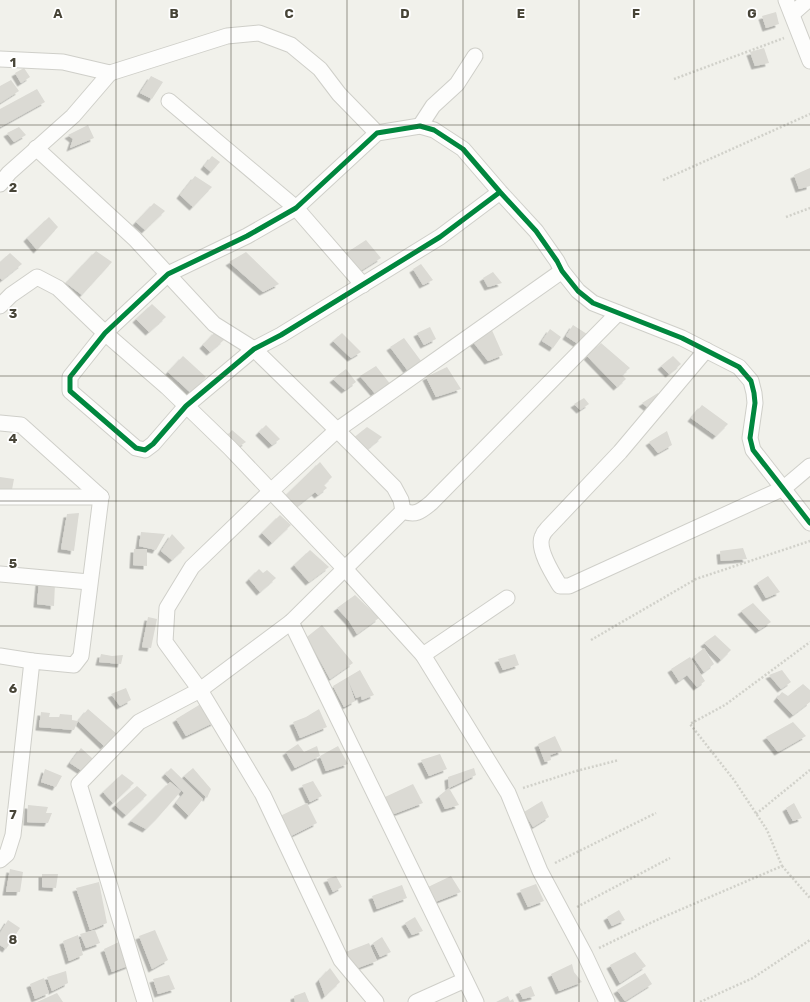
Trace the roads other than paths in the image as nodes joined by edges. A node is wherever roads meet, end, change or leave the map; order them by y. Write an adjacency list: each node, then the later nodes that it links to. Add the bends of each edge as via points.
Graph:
1 (786, 0): 3 (street)
2 (808, 0): 3 (street)
3 (792, 14): 6 (street)
4 (476, 56): 9 (street, via 457,84 433,106)
5 (0, 59): 7 (street, via 63,62)
6 (810, 61)
7 (110, 73): 10 (street, via 227,36 259,33 291,45 320,69 339,94); 11 (street, via 73,116)
8 (169, 101): 14 (street)
9 (420, 126): 10 (street); 13 (street, via 434,130 463,149)
10 (377, 133): 14 (street)
11 (36, 148): 12 (street); 16 (street)
12 (0, 184)
13 (500, 192): 15 (street, via 536,231); 17 (street, via 440,237)
14 (296, 208): 16 (street, via 247,236); 17 (street)
15 (562, 272): 19 (street, via 578,291 593,303); 25 (street)
16 (168, 274): 20 (street); 21 (street, via 214,324)
17 (363, 285): 21 (street)
18 (0, 306): 20 (street, via 36,277 58,288)
19 (618, 313): 22 (street); 31 (street, via 431,503 418,513)
20 (104, 333): 23 (street); 23 (street, via 70,377 70,391 136,448 145,450)
21 (254, 349): 23 (street); 25 (street)
22 (706, 350): 27 (street, via 740,367 751,382 755,403 750,438 753,450); 27 (street, via 620,452 547,529 541,538 542,550 549,568 560,586 569,586)
23 (186, 406): 28 (street)
24 (0, 423): 30 (street, via 22,426)
25 (338, 430): 28 (street); 31 (street, via 394,487)
26 (810, 466): 27 (street)
27 (784, 488): 32 (street)
28 (272, 490): 33 (street); 41 (street, via 192,567 167,608 165,642)
29 (0, 497): 30 (street)
30 (101, 497): 35 (street)
31 (403, 511): 33 (street)
32 (810, 524)
33 (346, 570): 37 (street); 38 (street)
34 (0, 574): 35 (street)
35 (89, 582): 40 (street, via 81,656 78,661 74,665)
36 (507, 598): 38 (street)
37 (291, 622): 41 (street); 43 (street)
38 (423, 655): 48 (street, via 508,793 540,871 585,955)
39 (0, 656): 40 (street)
40 (32, 661): 42 (street, via 13,835 7,854)
41 (200, 690): 44 (street, via 139,722 79,784); 45 (street, via 264,795 341,960)
42 (0, 860)
43 (465, 980): 46 (street); 47 (street)
44 (145, 1002)
45 (376, 1002)
46 (416, 1002)
47 (476, 1002)
48 (606, 1002)

